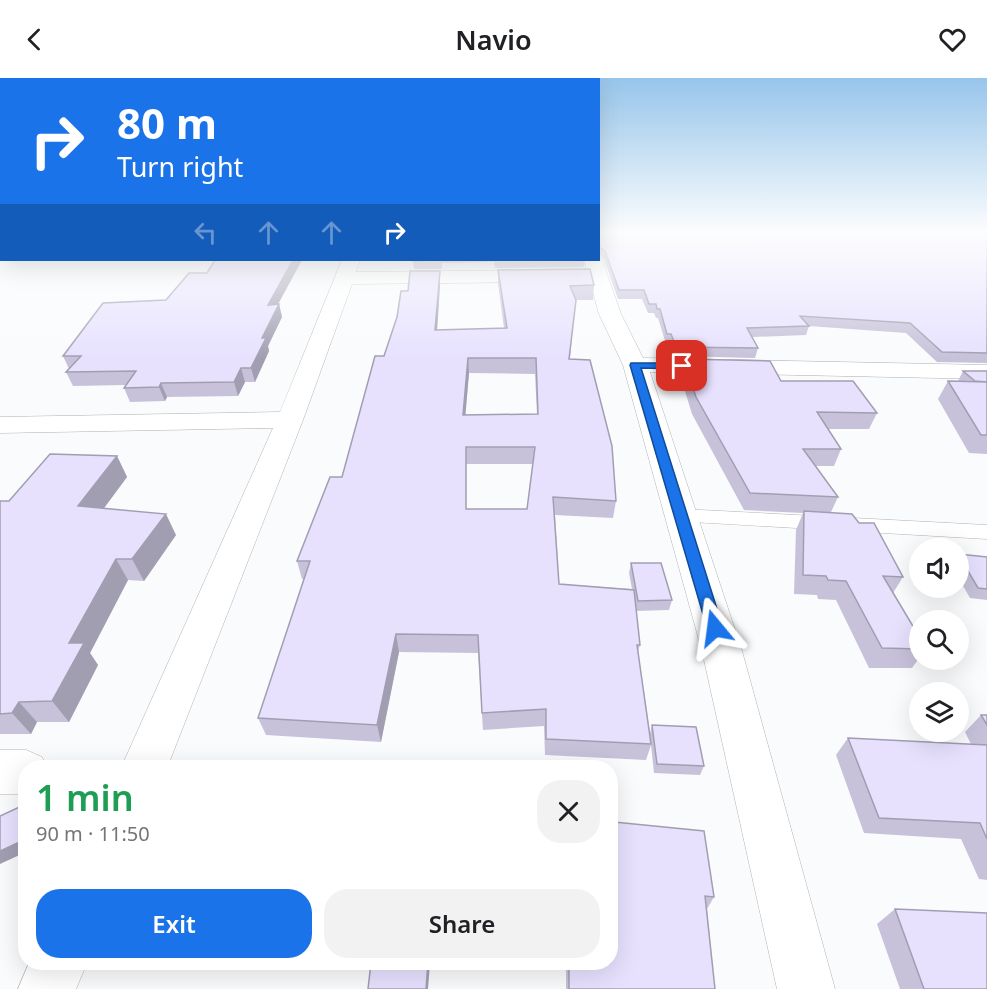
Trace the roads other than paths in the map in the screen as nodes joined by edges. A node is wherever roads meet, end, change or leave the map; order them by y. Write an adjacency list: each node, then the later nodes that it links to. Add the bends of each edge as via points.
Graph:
1 (346, 275): 5 (street)
2 (584, 275): 3 (street, via 610,314)
3 (635, 365): 4 (street); 7 (street)
4 (987, 372)
5 (290, 420): 6 (street); 9 (street)
6 (0, 425)
7 (682, 516): 8 (lane); 14 (street, via 722,651)
8 (987, 532)
9 (147, 760)
10 (0, 772): 11 (street)
11 (18, 772)
12 (56, 970): 13 (street)
13 (47, 989)
14 (806, 989)

